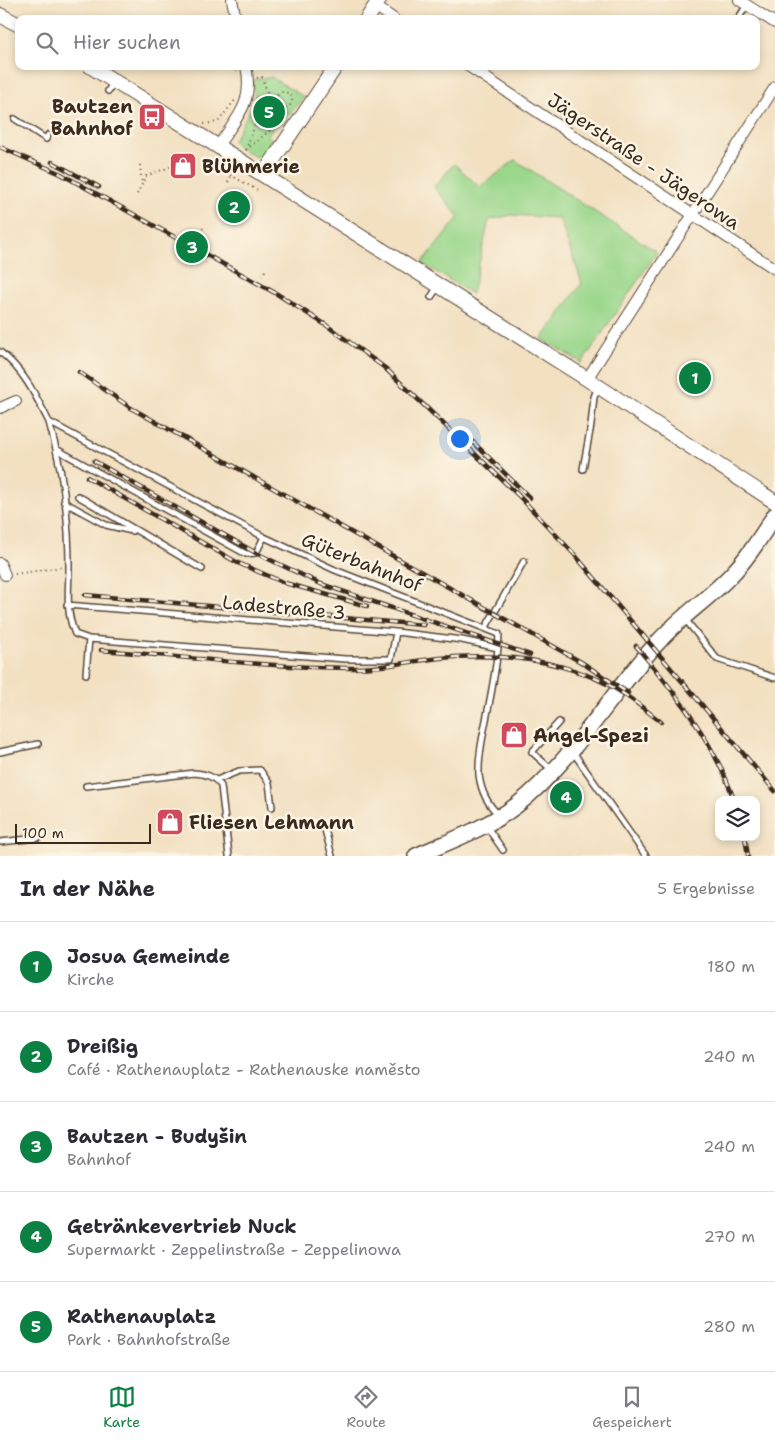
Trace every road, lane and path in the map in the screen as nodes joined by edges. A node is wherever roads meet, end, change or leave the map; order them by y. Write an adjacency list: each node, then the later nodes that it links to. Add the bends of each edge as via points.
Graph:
1 (232, 0): 5 (street)
2 (743, 2): 8 (lane); 10 (street)
3 (377, 3): 6 (street); 7 (street)
4 (0, 15): 9 (street)
5 (235, 15)
6 (370, 15)
7 (390, 15)
8 (739, 15)
9 (15, 23)
10 (775, 23)
11 (94, 70): 28 (street, via 111,86)
12 (237, 70): 16 (path)
13 (245, 70): 16 (street)
14 (333, 70): 22 (street)
15 (474, 70): 39 (street, Jägerstraße - Jägerowa)
16 (243, 81): 20 (path, via 262,77); 28 (street, via 249,93 245,104)
17 (775, 87): 39 (street)
18 (238, 95): 24 (path, via 218,122 211,125)
19 (276, 99): 20 (path); 21 (path, via 281,108); 21 (path, via 280,92 288,93 292,100)
20 (269, 101): 26 (path); 26 (path, via 262,105 246,150 274,128)
21 (288, 107): 22 (path)
22 (298, 116): 33 (street)
23 (15, 119): 27 (lane, via 46,139)
24 (196, 122)
25 (284, 122): 26 (path)
26 (280, 127)
27 (48, 135)
28 (218, 146): 29 (street)
29 (240, 160): 33 (street); 34 (path)
30 (140, 165): 36 (path)
31 (213, 165): 34 (path)
32 (170, 167): 36 (path, via 146,176)
33 (263, 175): 48 (street, via 435,292)
34 (232, 176): 35 (path); 37 (path)
35 (228, 182)
36 (142, 184): 38 (path)
37 (257, 190)
38 (137, 194)
39 (692, 214): 44 (street, Jägerstraße - Jägerowa); 48 (street)
40 (203, 228): 41 (path, via 199,235)
41 (208, 240)
42 (198, 258): 43 (path)
43 (206, 263)
44 (775, 268)
45 (266, 269): 46 (path)
46 (262, 276)
47 (0, 352): 51 (lane, via 30,386)
48 (592, 383): 53 (lane, via 594,397); 56 (street)
49 (16, 401): 50 (street)
50 (0, 408)
51 (48, 422): 52 (lane); 59 (lane, Güterbahnhof)
52 (56, 449): 55 (lane); 59 (lane, via 246,554 256,553)
53 (583, 469)
54 (78, 496): 58 (lane)
55 (64, 502): 58 (lane, via 106,525); 62 (lane)
56 (775, 502)
57 (775, 515): 66 (main road, via 730,576)
58 (138, 532): 63 (lane)
59 (264, 537): 67 (lane, Güterbahnhof, via 335,570)
60 (524, 561): 67 (lane)
61 (0, 563): 64 (street)
62 (69, 566): 64 (path); 65 (lane)
63 (202, 569)
64 (5, 575)
65 (67, 605): 68 (lane, Ladestraße 3); 69 (lane, via 68,619 75,634)
66 (684, 617): 72 (lane, via 717,658); 75 (main road, via 632,670)
67 (486, 627): 70 (lane, via 499,634)
68 (396, 632): 69 (lane, via 391,659 345,659); 70 (lane, Ladestraße 3)
69 (89, 640): 71 (lane)
70 (498, 648): 81 (lane, via 480,775 484,794)
71 (86, 674)
72 (775, 678)
73 (559, 722): 77 (lane, via 532,752)
74 (38, 744): 76 (lane)
75 (571, 749): 77 (main road); 90 (lane)
76 (0, 752)
77 (553, 770): 81 (main road, via 517,805)
78 (217, 780): 79 (lane, via 206,774 194,773); 80 (lane, via 239,771 260,770 269,783); 87 (lane, via 221,786)
79 (86, 786)
80 (272, 807)
81 (500, 816): 82 (main road)
82 (486, 824): 86 (lane); 89 (main road)
83 (324, 826): 88 (lane)
84 (38, 838): 85 (lane)
85 (0, 842)
86 (503, 850)
87 (229, 856)
88 (332, 856)
89 (416, 856)
90 (646, 856)

